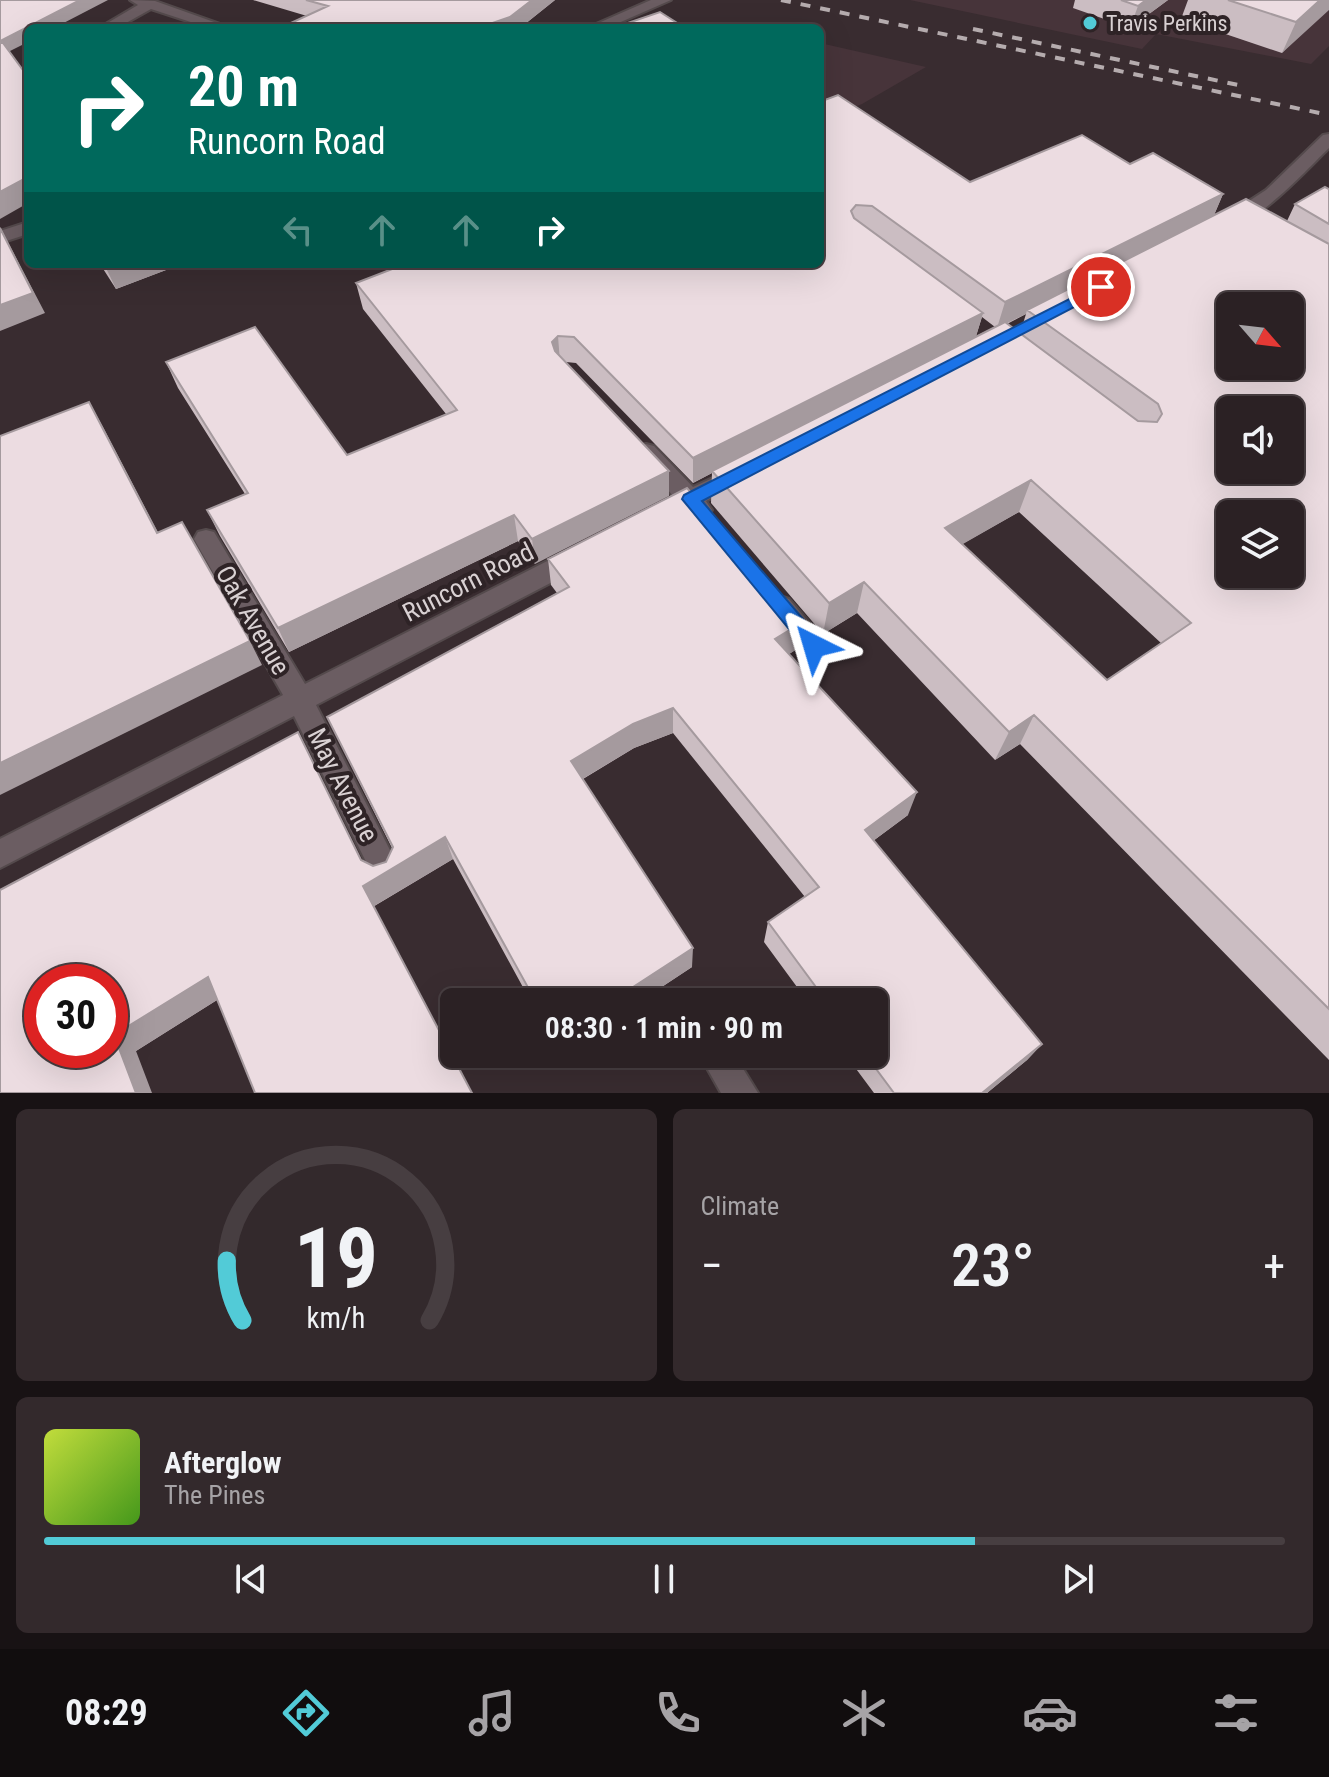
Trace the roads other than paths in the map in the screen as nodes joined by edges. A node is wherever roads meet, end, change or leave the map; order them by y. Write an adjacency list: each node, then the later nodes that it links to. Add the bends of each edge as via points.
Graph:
1 (664, 0): 5 (street)
2 (144, 2): 3 (street); 4 (street)
3 (112, 24)
4 (212, 24)
5 (604, 24)
6 (1329, 139): 7 (street, via 1272,194)
7 (1232, 220): 9 (street); 10 (street)
8 (24, 229): 11 (street)
9 (1204, 234)
10 (1256, 235)
11 (0, 237)
12 (629, 434): 14 (street)
13 (759, 464): 14 (street)
14 (690, 499): 15 (street); 16 (street)
15 (648, 521)
16 (711, 524)
17 (206, 539): 21 (street, Oak Avenue)
18 (605, 543): 21 (street, Runcorn Road)
19 (762, 585): 20 (street)
20 (814, 646)
21 (300, 700): 22 (street, Runcorn Road); 23 (street, May Avenue)
22 (0, 854)
23 (385, 870)
24 (724, 1068): 25 (street)
25 (741, 1093)

